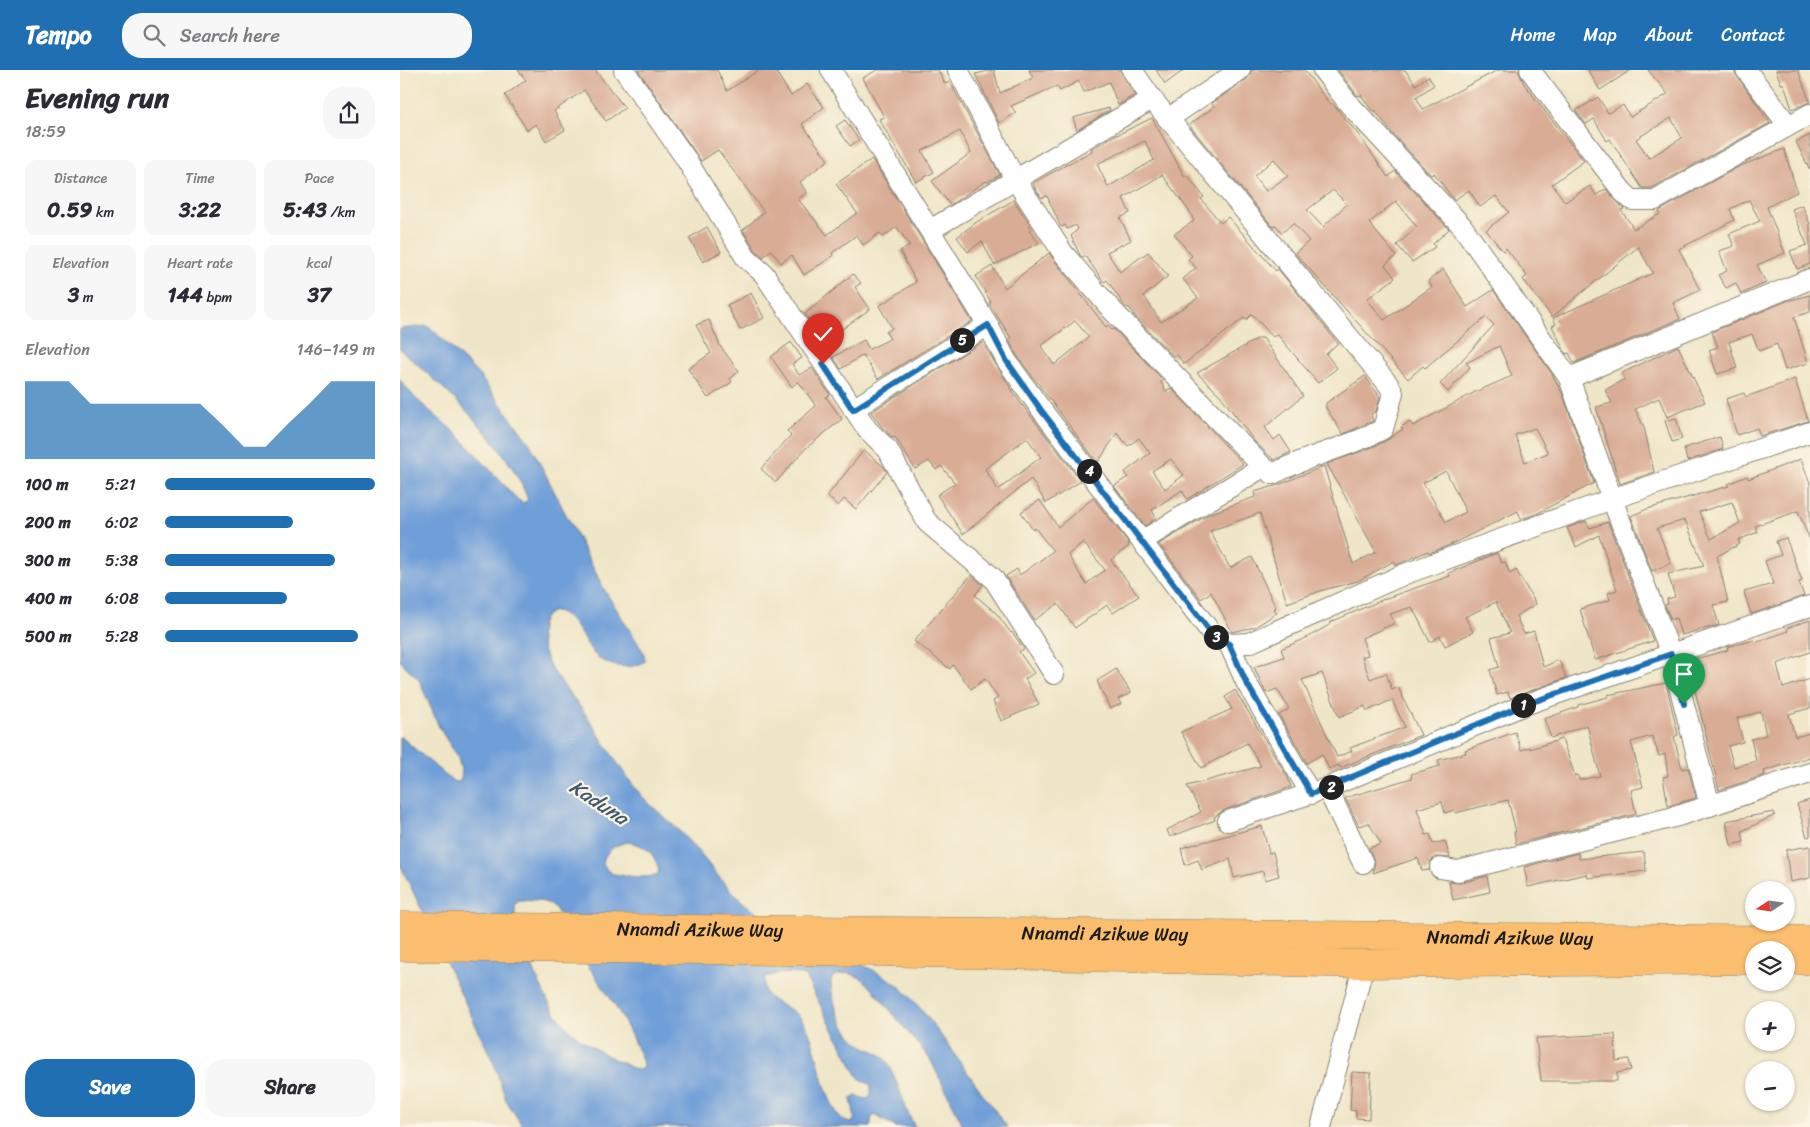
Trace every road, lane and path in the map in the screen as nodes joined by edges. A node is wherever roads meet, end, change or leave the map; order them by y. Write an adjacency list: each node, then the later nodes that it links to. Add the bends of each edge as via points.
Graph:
1 (624, 70): 18 (street, via 686,159 746,258 764,274)
2 (958, 70): 13 (street)
3 (1132, 70): 9 (street)
4 (1240, 70): 11 (street)
5 (1323, 70): 17 (street, via 1349,104 1462,226)
6 (1530, 70): 12 (street, via 1632,200 1655,200)
7 (1746, 70): 12 (street)
8 (837, 72): 14 (street)
9 (1152, 99): 11 (street); 13 (street)
10 (1810, 114): 12 (street)
11 (1168, 119): 20 (street, via 1388,384 1392,393 1383,429 1366,439 1293,463 1273,474)
12 (1788, 125)
13 (1015, 179): 14 (street); 20 (street, via 1069,260 1111,309)
14 (930, 230): 16 (street)
15 (1810, 279): 17 (street)
16 (988, 325): 18 (street); 22 (street, via 1006,360 1041,410)
17 (1569, 378): 21 (street)
18 (853, 410): 26 (street, via 888,450 927,522 993,578)
19 (1810, 432): 21 (street)
20 (1263, 467): 22 (street)
21 (1612, 499): 24 (street, via 1405,574 1249,643); 25 (street)
22 (1142, 541): 24 (street, via 1213,635)
23 (1810, 606): 25 (street)
24 (1229, 644): 28 (street, via 1246,682)
25 (1671, 654): 28 (street, via 1524,705); 29 (street)
26 (1054, 674)
27 (1810, 773): 29 (street)
28 (1319, 791): 30 (street); 31 (street)
29 (1710, 806): 32 (street, via 1458,871)
30 (1228, 821)
31 (1363, 863)
32 (1440, 868)
33 (400, 926): 35 (highway, Nnamdi Azikwe Way)
34 (1810, 940): 35 (highway, Nnamdi Azikwe Way)
35 (878, 941): 36 (highway, Nnamdi Azikwe Way); 40 (highway, Nnamdi Azikwe Way)
36 (400, 947)
37 (1745, 960): 40 (highway, Nnamdi Azikwe Way)
38 (1810, 960): 39 (highway)
39 (1795, 961)
40 (1364, 964): 41 (street)
41 (1321, 1127)

